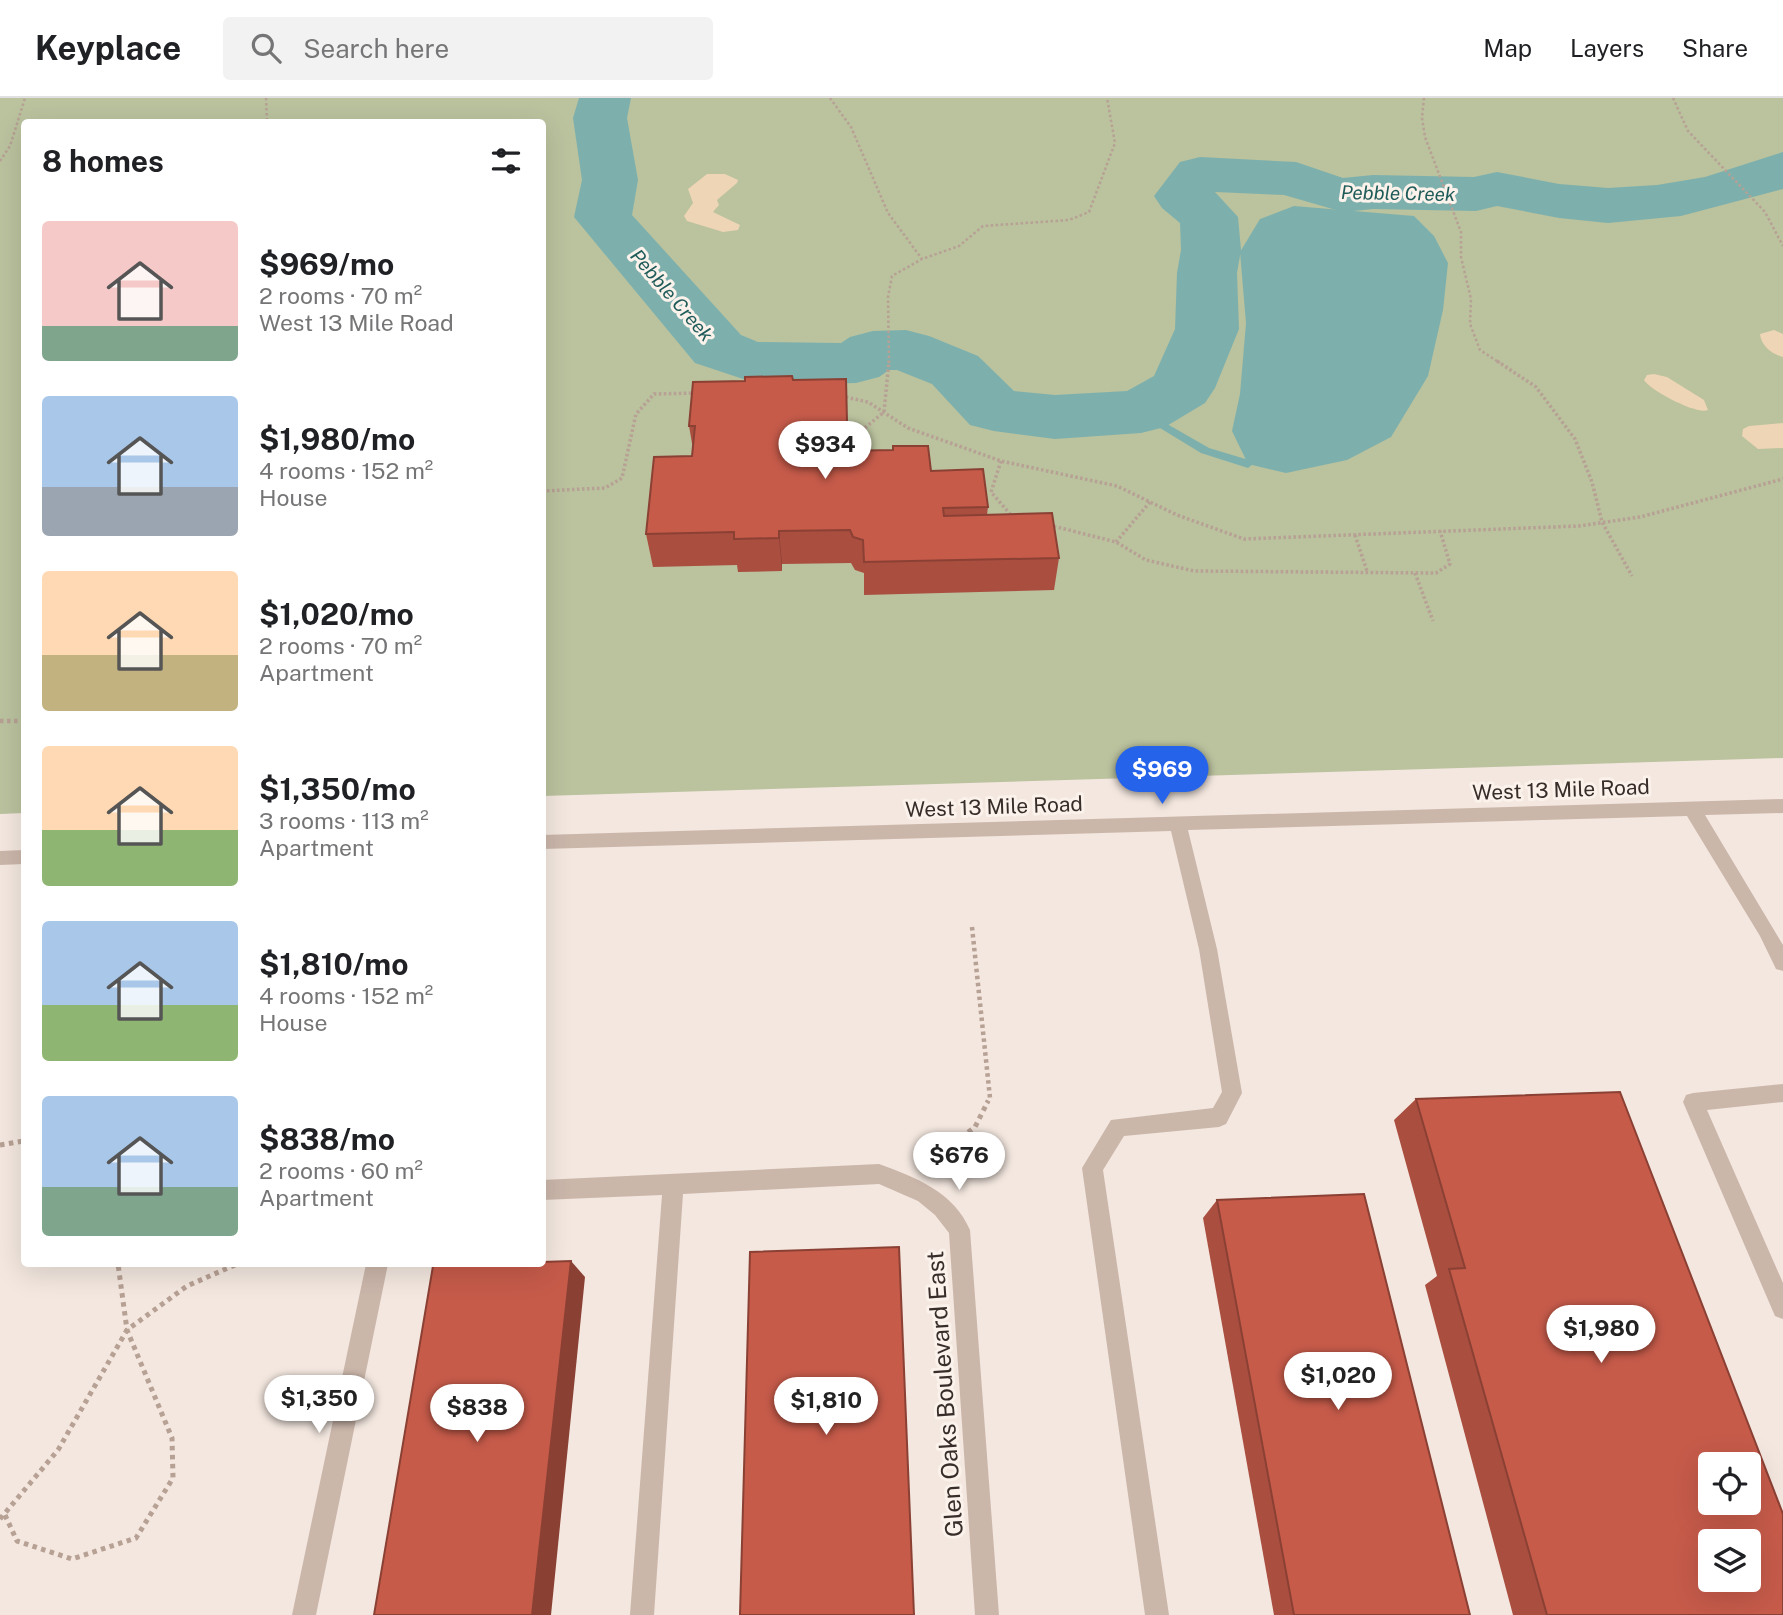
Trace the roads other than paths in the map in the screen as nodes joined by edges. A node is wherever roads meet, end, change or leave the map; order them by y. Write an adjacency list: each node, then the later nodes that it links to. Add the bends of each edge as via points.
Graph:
1 (1783, 806): 2 (street, West 13 Mile Road)
2 (1692, 809): 3 (street, West 13 Mile Road); 7 (street)
3 (1178, 825): 4 (street, West 13 Mile Road); 16 (street, via 1208,949 1232,1093 1219,1117 1118,1127 1092,1168)
4 (546, 842)
5 (21, 857): 6 (street)
6 (0, 858)
7 (1783, 963)
8 (1783, 1093): 12 (street, via 1693,1102)
9 (673, 1184): 10 (street, Glen Oaks Boulevard East); 14 (street); 15 (street, Glen Oaks Boulevard East, via 879,1174 910,1185 944,1207 959,1230)
10 (546, 1190)
11 (376, 1267): 13 (street)
12 (1783, 1308)
13 (304, 1615)
14 (642, 1615)
15 (987, 1615)
16 (1157, 1615)

